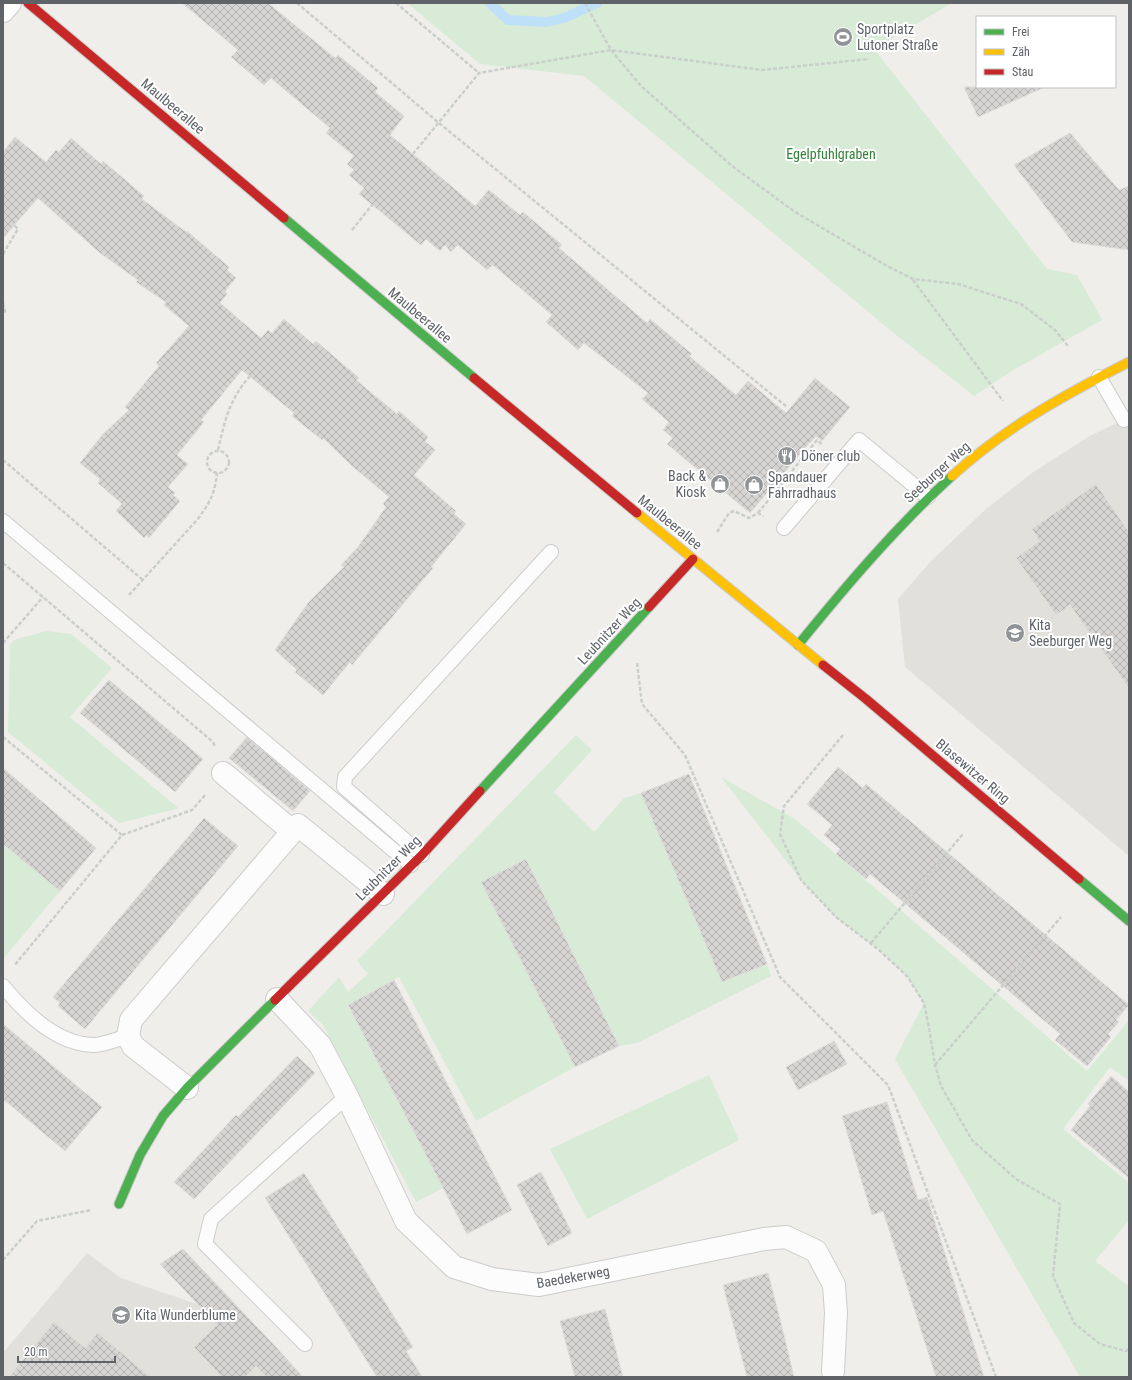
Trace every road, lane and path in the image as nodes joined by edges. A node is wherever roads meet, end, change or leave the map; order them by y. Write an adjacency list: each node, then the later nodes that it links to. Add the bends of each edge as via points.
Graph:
1 (10, 3): 6 (street)
2 (28, 3): 36 (street, Maulbeerallee, via 520,417)
3 (297, 3): 10 (path)
4 (396, 3): 9 (path)
5 (585, 3): 7 (path)
6 (3, 11)
7 (611, 50): 8 (path, via 762,70); 9 (path); 16 (path, via 641,86 732,166 795,212)
8 (869, 59)
9 (479, 73): 10 (path)
10 (439, 123): 11 (path); 24 (path)
11 (413, 154)
12 (372, 205): 14 (path)
13 (14, 225): 15 (path, via 18,229)
14 (352, 230)
15 (3, 254)
16 (913, 279): 19 (path, via 958,284 1021,304 1055,330); 23 (path)
17 (3, 303): 18 (path)
18 (3, 315)
19 (1068, 346)
20 (1129, 362): 22 (street, Seeburger Weg)
21 (250, 376): 26 (path, via 231,403)
22 (1099, 377): 25 (lane); 30 (street, Seeburger Weg, via 1019,423 981,451)
23 (996, 392)
24 (787, 407)
25 (1124, 420)
26 (218, 450): 29 (path, via 211,453 207,460 208,467); 29 (path, via 227,455 228,462 226,468)
27 (3, 460): 38 (path)
28 (842, 460): 30 (lane, via 859,440); 31 (path, via 817,440); 33 (lane)
29 (217, 473): 38 (path, via 216,486 206,507)
30 (928, 497): 42 (street, Seeburger Weg, via 892,534)
31 (758, 514): 33 (path); 34 (path, via 749,518 734,511 729,513)
32 (3, 521): 40 (lane)
33 (784, 528)
34 (717, 532)
35 (551, 552): 50 (lane, via 345,777 344,787)
36 (693, 559): 42 (street, Maulbeerallee); 50 (street, Leubnitzer Weg)
37 (3, 563): 39 (path)
38 (143, 580): 40 (path)
39 (43, 597): 41 (path); 46 (path, via 213,742)
40 (113, 614): 51 (lane)
41 (3, 643)
42 (798, 645): 54 (street, Blasewitzer Ring, via 866,699)
43 (637, 658): 68 (path, via 642,704 685,755 780,977 888,1085)
44 (843, 735): 55 (path, via 784,806 780,834 801,880 836,917)
45 (3, 737): 49 (path)
46 (223, 773): 47 (street); 49 (path, via 192,810)
47 (292, 831): 52 (street, via 298,825); 59 (street, via 131,1020)
48 (964, 834): 55 (path)
49 (122, 835): 56 (path)
50 (422, 855): 51 (street, Leubnitzer Weg)
51 (411, 866): 52 (street, Leubnitzer Weg)
52 (383, 894): 58 (street, Leubnitzer Weg)
53 (1061, 917): 60 (path)
54 (1129, 921)
55 (871, 943): 60 (path, via 907,976 924,1003)
56 (13, 967)
57 (3, 986): 59 (lane, via 18,1004 56,1034 93,1044)
58 (277, 999): 61 (street, Leubnitzer Weg); 62 (street, Baedekerweg, via 320,1045)
59 (128, 1036): 61 (street, via 133,1046)
60 (935, 1065): 66 (path, via 941,1086 972,1140 1016,1179 1060,1204 1053,1276 1074,1323 1100,1344 1126,1351)
61 (186, 1088): 63 (street, Leubnitzer Weg, via 163,1116 140,1155)
62 (347, 1096): 65 (lane, via 211,1219 205,1244); 67 (street, Baedekerweg, via 406,1220 454,1267 492,1279 539,1285 764,1238 786,1237 816,1251 834,1285 836,1313)
63 (119, 1204): 64 (path, via 37,1221)
64 (3, 1260)
65 (305, 1344)
66 (1129, 1349)
67 (833, 1372)
68 (996, 1377)

